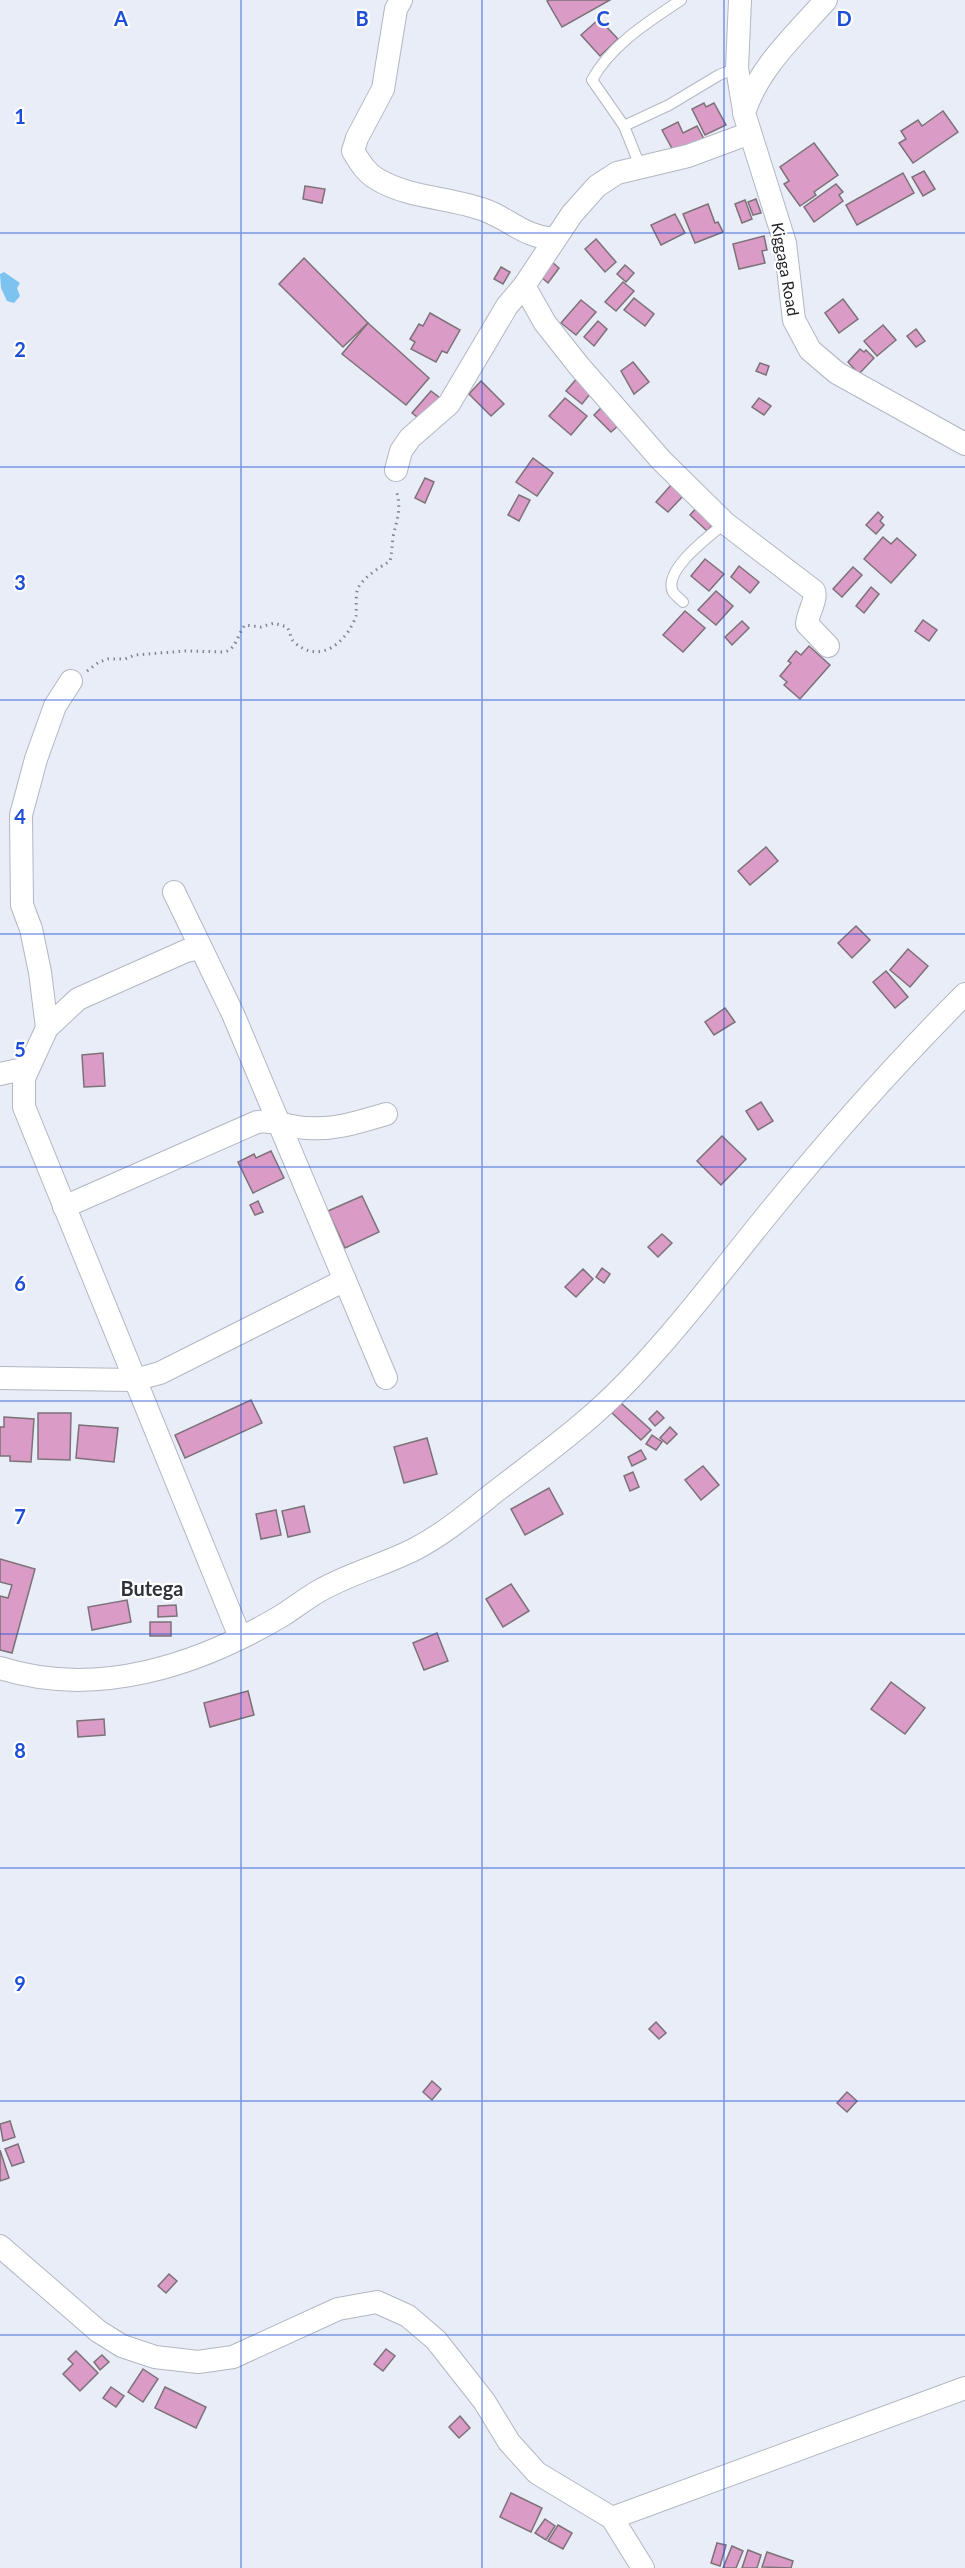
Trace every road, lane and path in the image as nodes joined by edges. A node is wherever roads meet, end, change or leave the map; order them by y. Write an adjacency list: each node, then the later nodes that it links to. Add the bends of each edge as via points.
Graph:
1 (401, 0): 9 (street, via 396,9 384,88 353,151 361,164 375,178 394,188 465,203 536,237)
2 (681, 0): 7 (lane, via 632,35 602,62 592,80)
3 (740, 0): 5 (street, Kiggaga Road)
4 (826, 0): 6 (street, via 750,92)
5 (737, 68): 6 (street, Kiggaga Road); 7 (lane)
6 (747, 123): 8 (street, via 688,156); 11 (street, Kiggaga Road, via 785,243 794,320 810,350 837,373)
7 (624, 126): 8 (lane)
8 (640, 166): 9 (street, via 617,172 597,186)
9 (554, 239): 10 (street)
10 (524, 286): 12 (street, via 507,306 449,404 410,438 401,451); 13 (street, via 545,323 614,409)
11 (965, 444)
12 (396, 470): 16 (path, via 399,517 390,561 375,570 358,589 356,616 332,648 323,652 302,648 293,641 287,627 274,623 261,627 245,625 237,643 225,652 186,651 108,659)
13 (725, 522): 14 (lane, via 682,561 672,579 672,591); 15 (street, via 814,591 807,624)
14 (683, 602)
15 (828, 646)
16 (71, 681): 20 (street, via 51,717 21,815 22,905 40,972)
17 (174, 892): 18 (street)
18 (201, 948): 20 (street, via 78,999); 24 (street)
19 (965, 994): 30 (street, via 822,1147 680,1322 599,1409 439,1535 414,1550 344,1577)
20 (47, 1028): 21 (street)
21 (28, 1068): 22 (street); 25 (street, via 24,1107)
22 (0, 1074)
23 (386, 1114): 24 (street, via 340,1128)
24 (279, 1124): 25 (street, via 257,1122); 26 (street)
25 (64, 1208): 29 (street)
26 (345, 1280): 28 (street); 29 (street, via 160,1373)
27 (0, 1378): 29 (street)
28 (386, 1378)
29 (134, 1380): 30 (street)
30 (240, 1637): 31 (street, via 165,1668 123,1676 59,1680)
31 (0, 1668)
32 (0, 2246): 34 (street, via 98,2331 122,2346 155,2357 198,2362 233,2357 338,2309 377,2302 408,2316 436,2340 484,2401 509,2442 537,2473)
33 (965, 2388): 34 (street)
34 (612, 2518): 35 (street)
35 (643, 2568)

